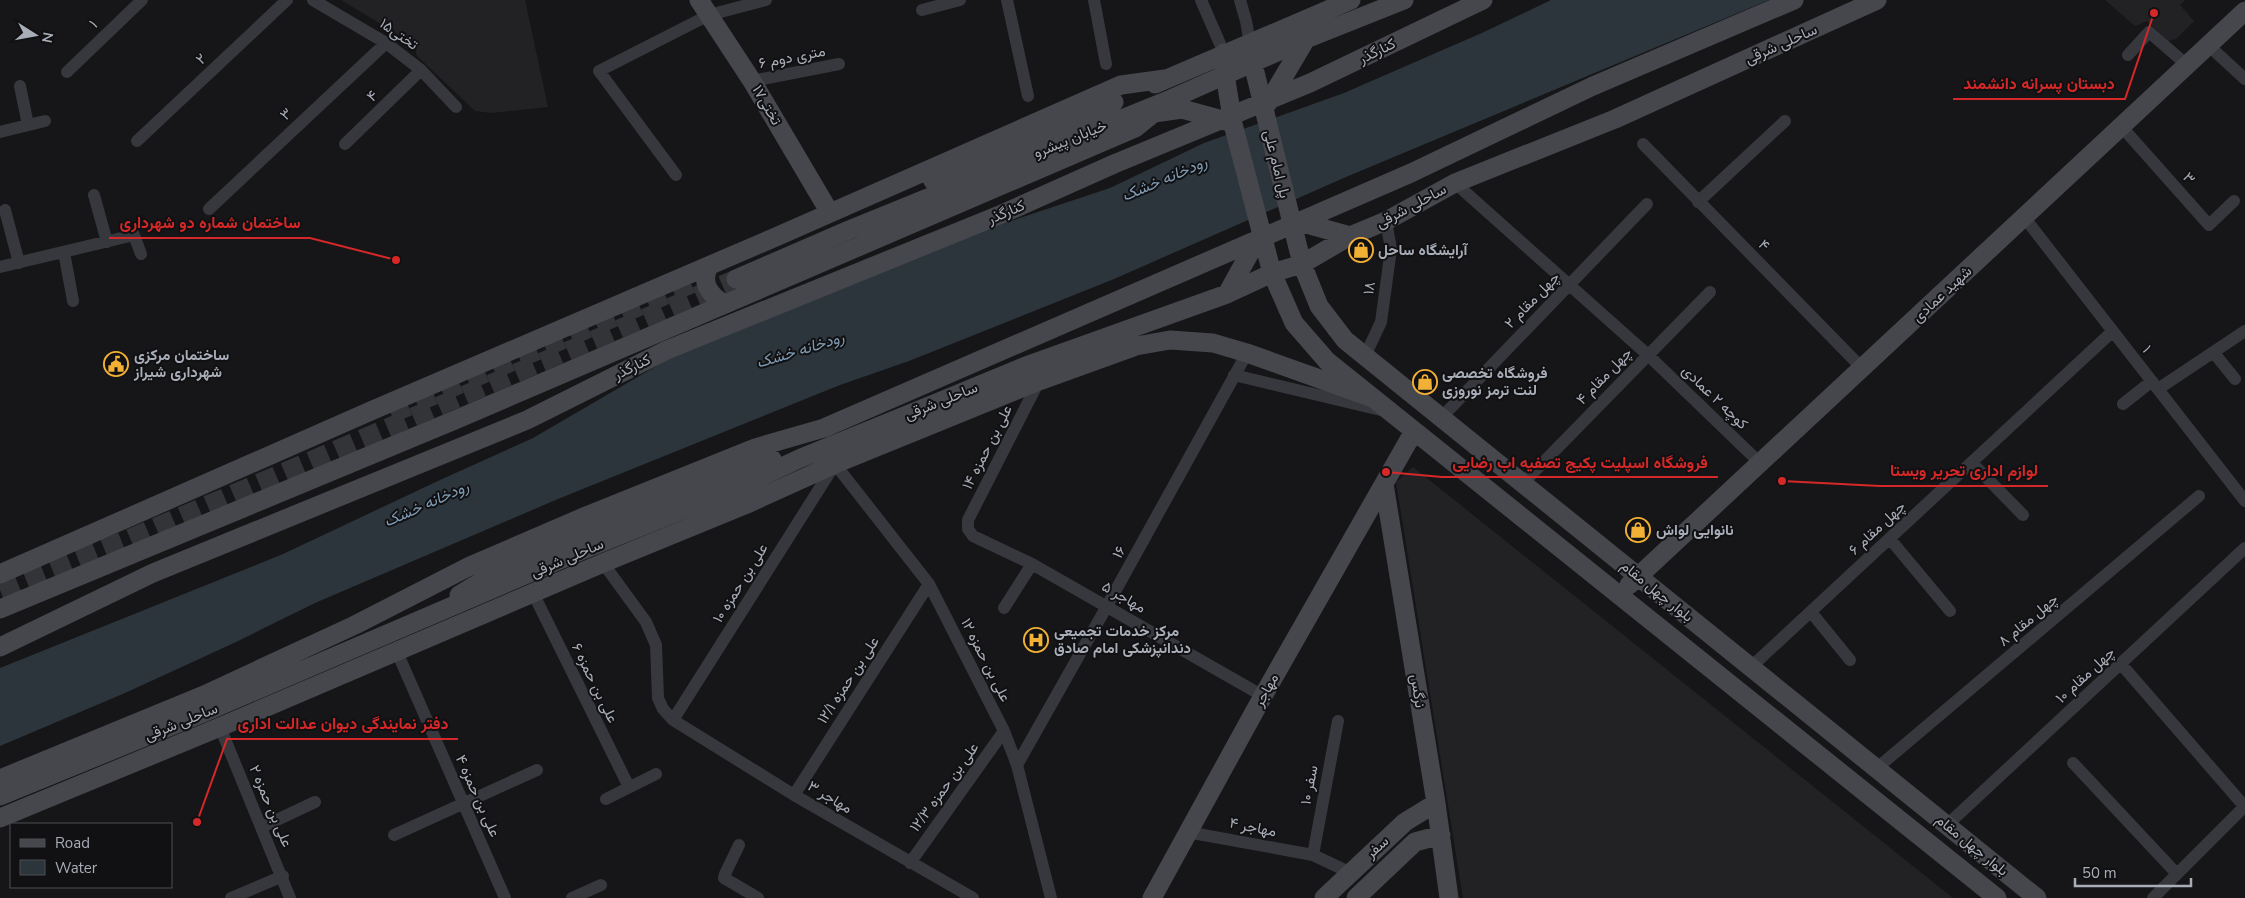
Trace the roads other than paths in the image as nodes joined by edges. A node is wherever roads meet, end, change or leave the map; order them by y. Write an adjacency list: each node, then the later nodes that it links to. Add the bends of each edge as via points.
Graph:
1 (142, 0): 30 (street, ۱)
2 (287, 0): 47 (street, ۲)
3 (313, 0): 21 (street, تختی۱۵)
4 (766, 0): 16 (street)
5 (960, 0): 17 (street)
6 (1007, 0): 36 (street)
7 (1094, 0): 26 (street)
8 (1201, 0): 23 (street)
9 (1240, 0): 20 (street)
10 (1351, 0): 15 (main road, خیابان پیشرو)
11 (1404, 0): 19 (main road, خیابان پیشرو)
12 (1483, 0): 94 (main road, کنارگذر, via 1310,83 1002,214 667,350)
13 (1794, 0): 95 (main road, via 1593,86 1384,185)
14 (1877, 0): 51 (main road, ساحلی شرقی, via 1616,119)
15 (1323, 6): 20 (main road, خیابان پیشرو)
16 (704, 8): 34 (main road, تختی۱۷); 50 (street, via 599,71)
17 (922, 10)
18 (2245, 11): 22 (main road, شهید عمادی)
19 (1306, 39): 27 (main road, خیابان پیشرو); 39 (main road)
20 (1250, 42): 23 (main road, خیابان پیشرو); 27 (street)
21 (386, 43): 29 (street, تختی۱۵); 56 (street, ۳)
22 (2208, 45): 28 (main road, شهید عمادی); 33 (street)
23 (1224, 53): 31 (main road, پل امام علی); 32 (main road, خیابان پیشرو)
24 (2128, 55): 28 (street, via 2149,32)
25 (839, 64): 34 (street, ۶ متری دوم)
26 (1106, 64)
27 (1253, 64): 31 (main road, خیابان پیشرو); 39 (main road, پل امام علی)
28 (2187, 65): 45 (main road, شهید عمادی)
29 (421, 70): 38 (street, تختی۱۵); 48 (street, ۴)
30 (67, 72)
31 (1225, 74): 37 (main road, خیابان پیشرو); 43 (main road, پل امام علی)
32 (1165, 79): 37 (main road, خیابان پیشرو, via 733,274); 58 (main road, via 1121,85)
33 (2245, 80)
34 (752, 81): 58 (main road, تختی۱۷)
35 (20, 86): 44 (street)
36 (1028, 96)
37 (1171, 98): 40 (main road)
38 (456, 107)
39 (1263, 111): 60 (main road, پل امام علی)
40 (1154, 113): 43 (main road, via 1182,109); 77 (main road, via 1136,128)
41 (44, 121): 44 (street)
42 (1785, 121): 54 (street)
43 (1233, 124): 62 (main road, پل امام علی)
44 (28, 125): 46 (street)
45 (2121, 126): 53 (street, ۳, via 2209,225); 59 (main road, شهید عمادی)
46 (0, 132)
47 (137, 141)
48 (345, 144)
49 (1643, 144): 54 (street, ۴)
50 (676, 175)
51 (1455, 183): 61 (main road, ساحلی شرقی); 73 (street, کوچه ۲ عمادی)
52 (94, 194): 64 (street)
53 (2234, 201)
54 (1698, 202): 85 (street, ۴)
55 (1647, 204): 73 (street, چهل مقام ۲)
56 (209, 209)
57 (5, 210): 67 (street)
58 (830, 213): 69 (main road)
59 (2024, 217): 79 (street, ۱); 85 (main road, شهید عمادی)
60 (1291, 219): 63 (main road); 68 (main road, پل امام علی)
61 (1386, 221): 63 (main road, ساحلی شرقی); 84 (street, ۱۸, via 1391,249 1380,322)
62 (1262, 230): 71 (main road, پل امام علی); 75 (main road)
63 (1350, 236): 68 (main road, ساحلی شرقی)
64 (107, 242): 65 (street); 66 (street, via 134,235)
65 (64, 252): 67 (street); 76 (street)
66 (141, 254)
67 (19, 263): 70 (street)
68 (1302, 264): 71 (main road, ساحلی شرقی); 84 (main road, بلوار چهل مقام, via 1318,306 1345,340)
69 (710, 265): 72 (main road); 77 (main road, via 707,287 711,295)
70 (0, 267)
71 (1272, 273): 75 (main road, ساحلی شرقی); 90 (main road, بلوار چهل مقام, via 1294,323 1328,361)
72 (683, 276): 78 (main road, via 698,292); 111 (main road)
73 (1569, 285): 83 (street, کوچه ۲ عمادی); 93 (street, چهل مقام ۲)
74 (1710, 292): 83 (street, چهل مقام ۴)
75 (1227, 294): 121 (main road, ساحلی شرقی, via 964,391 583,550)
76 (73, 301)
77 (724, 304): 78 (main road)
78 (701, 314): 106 (main road)
79 (2113, 331): 89 (street, ۱); 98 (street, چهل مقام ۶)
80 (2245, 332): 82 (street)
81 (1247, 353): 86 (street, ۱۶); 88 (main road, ساحلی شرقی, via 1214,343 1170,340 1128,349); 90 (main road, ساحلی شرقی)
82 (2214, 353): 87 (street); 89 (street)
83 (1648, 355): 97 (street, کوچه ۲ عمادی); 100 (street, چهل مقام ۴)
84 (1365, 356): 93 (main road, بلوار چهل مقام)
85 (1862, 368): 97 (main road, شهید عمادی)
86 (1234, 375): 92 (street); 116 (street, ۱۶)
87 (2235, 379)
88 (1039, 382): 99 (main road, ساحلی شرقی); 105 (street, ۱۴ علی بن حمزه, via 968,520)
89 (2155, 385): 91 (street); 103 (street, ۱)
90 (1373, 398): 92 (main road, بلوار چهل مقام)
91 (2123, 404)
92 (1391, 412): 96 (main road, بلوار چهل مقام)
93 (1441, 418): 100 (main road, بلوار چهل مقام)
94 (527, 420): 106 (main road, via 472,430 279,510 216,532); 122 (main road, via 153,573)
95 (824, 428): 121 (main road, via 780,456 520,558 467,589); 139 (main road, via 754,448 586,516 470,566 355,625 204,695)
96 (1414, 431): 101 (main road, مهاجر); 115 (main road, بلوار چهل مقام)
97 (1760, 463): 112 (main road, شهید عمادی)
98 (1972, 463): 104 (street); 107 (street, چهل مقام ۶)
99 (835, 464): 109 (main road, ساحلی شرقی); 113 (street, ۱۲ علی بن حمزه); 128 (street, ۱۰ علی بن حمزه)
100 (1522, 483): 112 (main road, بلوار چهل مقام)
101 (1384, 484): 127 (main road, مهاجر); 145 (main road, نرگس)
102 (2199, 496): 136 (street, چهل مقام ۸)
103 (2245, 501)
104 (2023, 515)
105 (968, 529): 110 (street, ۵ مهاجر, via 972,536)
106 (178, 536): 118 (main road)
107 (1890, 539): 119 (street); 120 (street, چهل مقام ۶)
108 (2245, 548): 125 (street, چهل مقام ۱۰)
109 (603, 563): 114 (main road, ساحلی شرقی); 128 (street, via 646,622 656,645 658,698)
110 (1032, 564): 116 (street, ۵ مهاجر); 117 (street)
111 (0, 574)
112 (1638, 576): 115 (main road, شهید عمادی); 126 (main road, بلوار چهل مقام)
113 (929, 584): 131 (street, ۱۲ علی بن حمزه); 141 (street, ۱۲/۱ علی بن حمزه)
114 (533, 593): 123 (main road, ساحلی شرقی); 140 (street, ۶ علی بن حمزه)
115 (1620, 595): 133 (main road, بلوار چهل مقام)
116 (1107, 606): 127 (street, ۵ مهاجر); 135 (street, ۱۶)
117 (1004, 608)
118 (0, 609)
119 (1950, 611)
120 (1811, 612): 124 (street); 126 (street, چهل مقام ۶)
121 (427, 619): 142 (main road, ساحلی شرقی)
122 (0, 647)
123 (396, 652): 130 (main road, ساحلی شرقی); 146 (street, ۴ علی بن حمزه)
124 (1850, 660)
125 (2121, 664): 147 (street); 150 (street, چهل مقام ۱۰)
126 (1751, 667): 132 (main road, بلوار چهل مقام)
127 (1263, 696): 152 (main road, مهاجر)
128 (673, 720): 141 (street, ۳ مهاجر)
129 (1338, 721): 157 (street, ۱۰ سفر)
130 (220, 727): 148 (main road, ساحلی شرقی); 151 (street, ۲ علی بن حمزه)
131 (1004, 731): 135 (street, ۱۲ علی بن حمزه); 158 (street, ۱۲/۳ علی بن حمزه)
132 (1830, 731): 133 (main road); 136 (main road, بلوار چهل مقام)
133 (1814, 752): 174 (main road, بلوار چهل مقام)
134 (2073, 763): 160 (street)
135 (1017, 764): 169 (street, ۱۲ علی بن حمزه)
136 (1877, 768): 150 (main road, بلوار چهل مقام)
137 (537, 770): 146 (street)
138 (656, 774): 140 (street)
139 (0, 779)
140 (629, 787): 143 (street)
141 (794, 795): 158 (street, ۳ مهاجر)
142 (0, 796)
143 (606, 799)
144 (315, 802): 151 (street)
145 (1436, 803): 149 (main road, سفر); 154 (main road, نرگس)
146 (464, 804): 153 (street); 165 (street, ۴ علی بن حمزه)
147 (2245, 806): 160 (street)
148 (0, 818)
149 (1405, 822): 155 (main road); 159 (main road, سفر)
150 (1947, 825): 175 (main road, بلوار چهل مقام)
151 (262, 827): 161 (street, ۲ علی بن حمزه)
152 (1187, 832): 157 (street, ۴ مهاجر); 170 (main road, مهاجر)
153 (394, 835)
154 (1441, 835): 155 (main road, سفر); 173 (main road, نرگس)
155 (1415, 842): 172 (main road, سفر)
156 (740, 845): 167 (street, via 724,878)
157 (1313, 855): 159 (street, ۴ مهاجر)
158 (910, 863): 168 (street, ۳ مهاجر)
159 (1349, 872): 171 (main road, سفر)
160 (2177, 874): 176 (street)
161 (282, 876): 163 (street); 164 (street, ۲ علی بن حمزه)
162 (601, 885): 166 (street)
163 (231, 898)
164 (290, 898)
165 (505, 898)
166 (572, 898)
167 (758, 898)
168 (973, 898)
169 (1051, 898)
170 (1152, 898)
171 (1324, 898)
172 (1356, 898)
173 (1449, 898)
174 (1997, 898)
175 (2037, 898)
176 (2153, 898)

